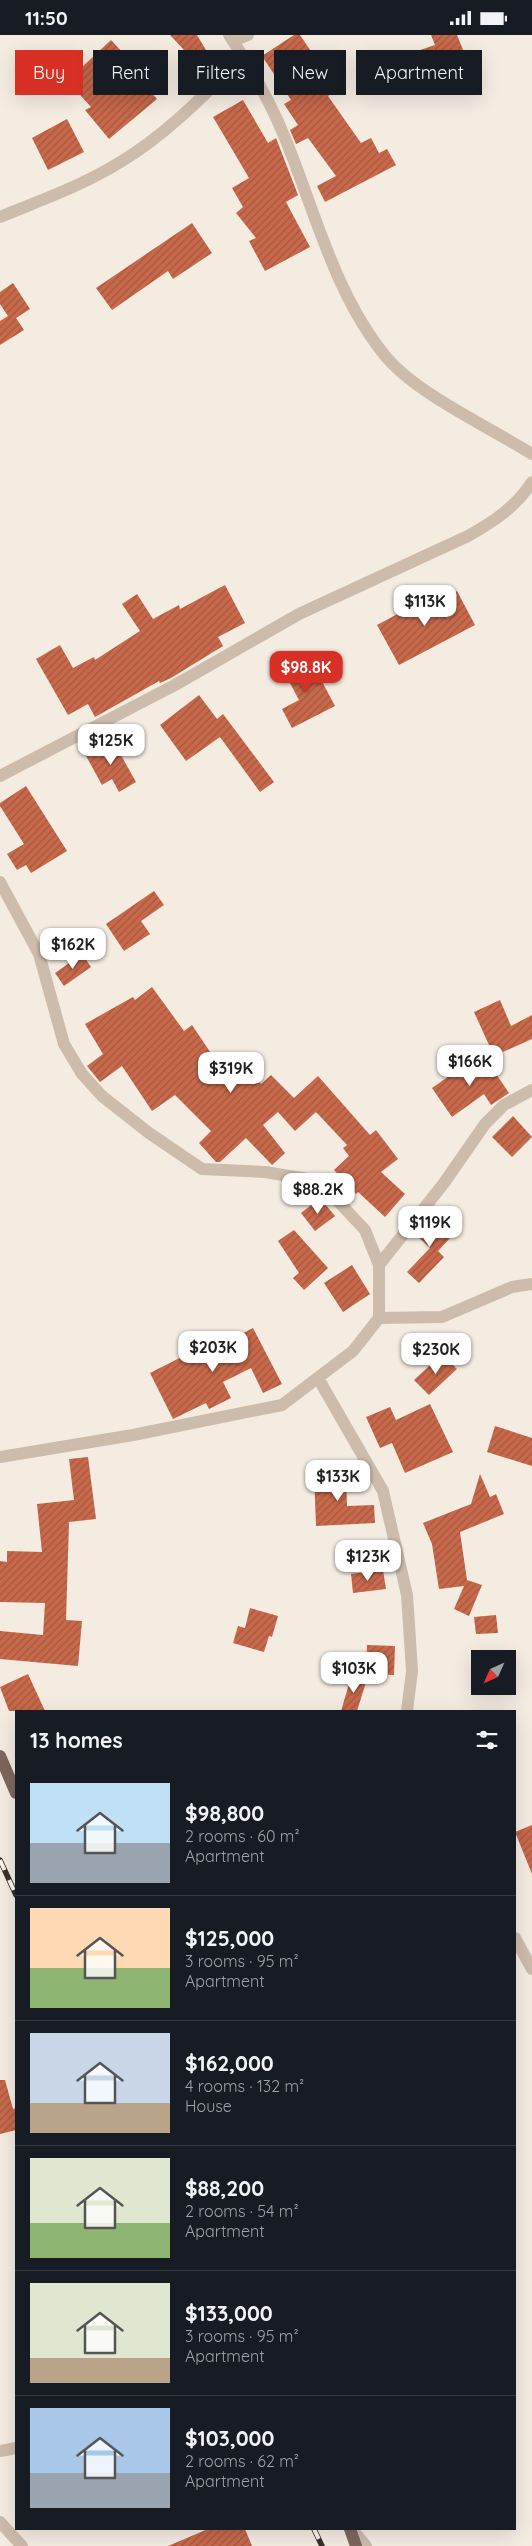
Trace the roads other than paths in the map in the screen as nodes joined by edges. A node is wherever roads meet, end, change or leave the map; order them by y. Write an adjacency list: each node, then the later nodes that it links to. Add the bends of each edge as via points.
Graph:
1 (248, 35): 2 (street)
2 (231, 38): 3 (street)
3 (239, 50)
4 (264, 92): 7 (street, via 338,275 387,358 423,389)
5 (203, 95): 6 (street, via 170,126 122,161 70,188)
6 (0, 217)
7 (532, 454)
8 (532, 482): 9 (street, via 510,508 468,536 299,614 176,685)
9 (0, 776)
10 (0, 882): 12 (street, via 39,953 64,1044 82,1074 102,1096 202,1169 265,1172 320,1181 365,1230)
11 (532, 1090): 12 (street, via 504,1105 485,1124 444,1183)
12 (379, 1265): 14 (street)
13 (532, 1284): 14 (street, via 512,1287 442,1317)
14 (379, 1317): 15 (street, via 353,1351)
15 (318, 1378): 16 (street, via 282,1405); 17 (street, via 383,1491 407,1595 412,1671)
16 (0, 1457)
17 (407, 1710)
18 (0, 1756): 19 (main road)
19 (15, 1791)
20 (516, 1939): 21 (street)
21 (532, 1969)
22 (15, 2447): 23 (street)
23 (0, 2451)
24 (0, 2522): 27 (street)
25 (351, 2530): 28 (main road)
26 (352, 2530): 29 (street)
27 (22, 2546)
28 (356, 2546)
29 (366, 2546)

